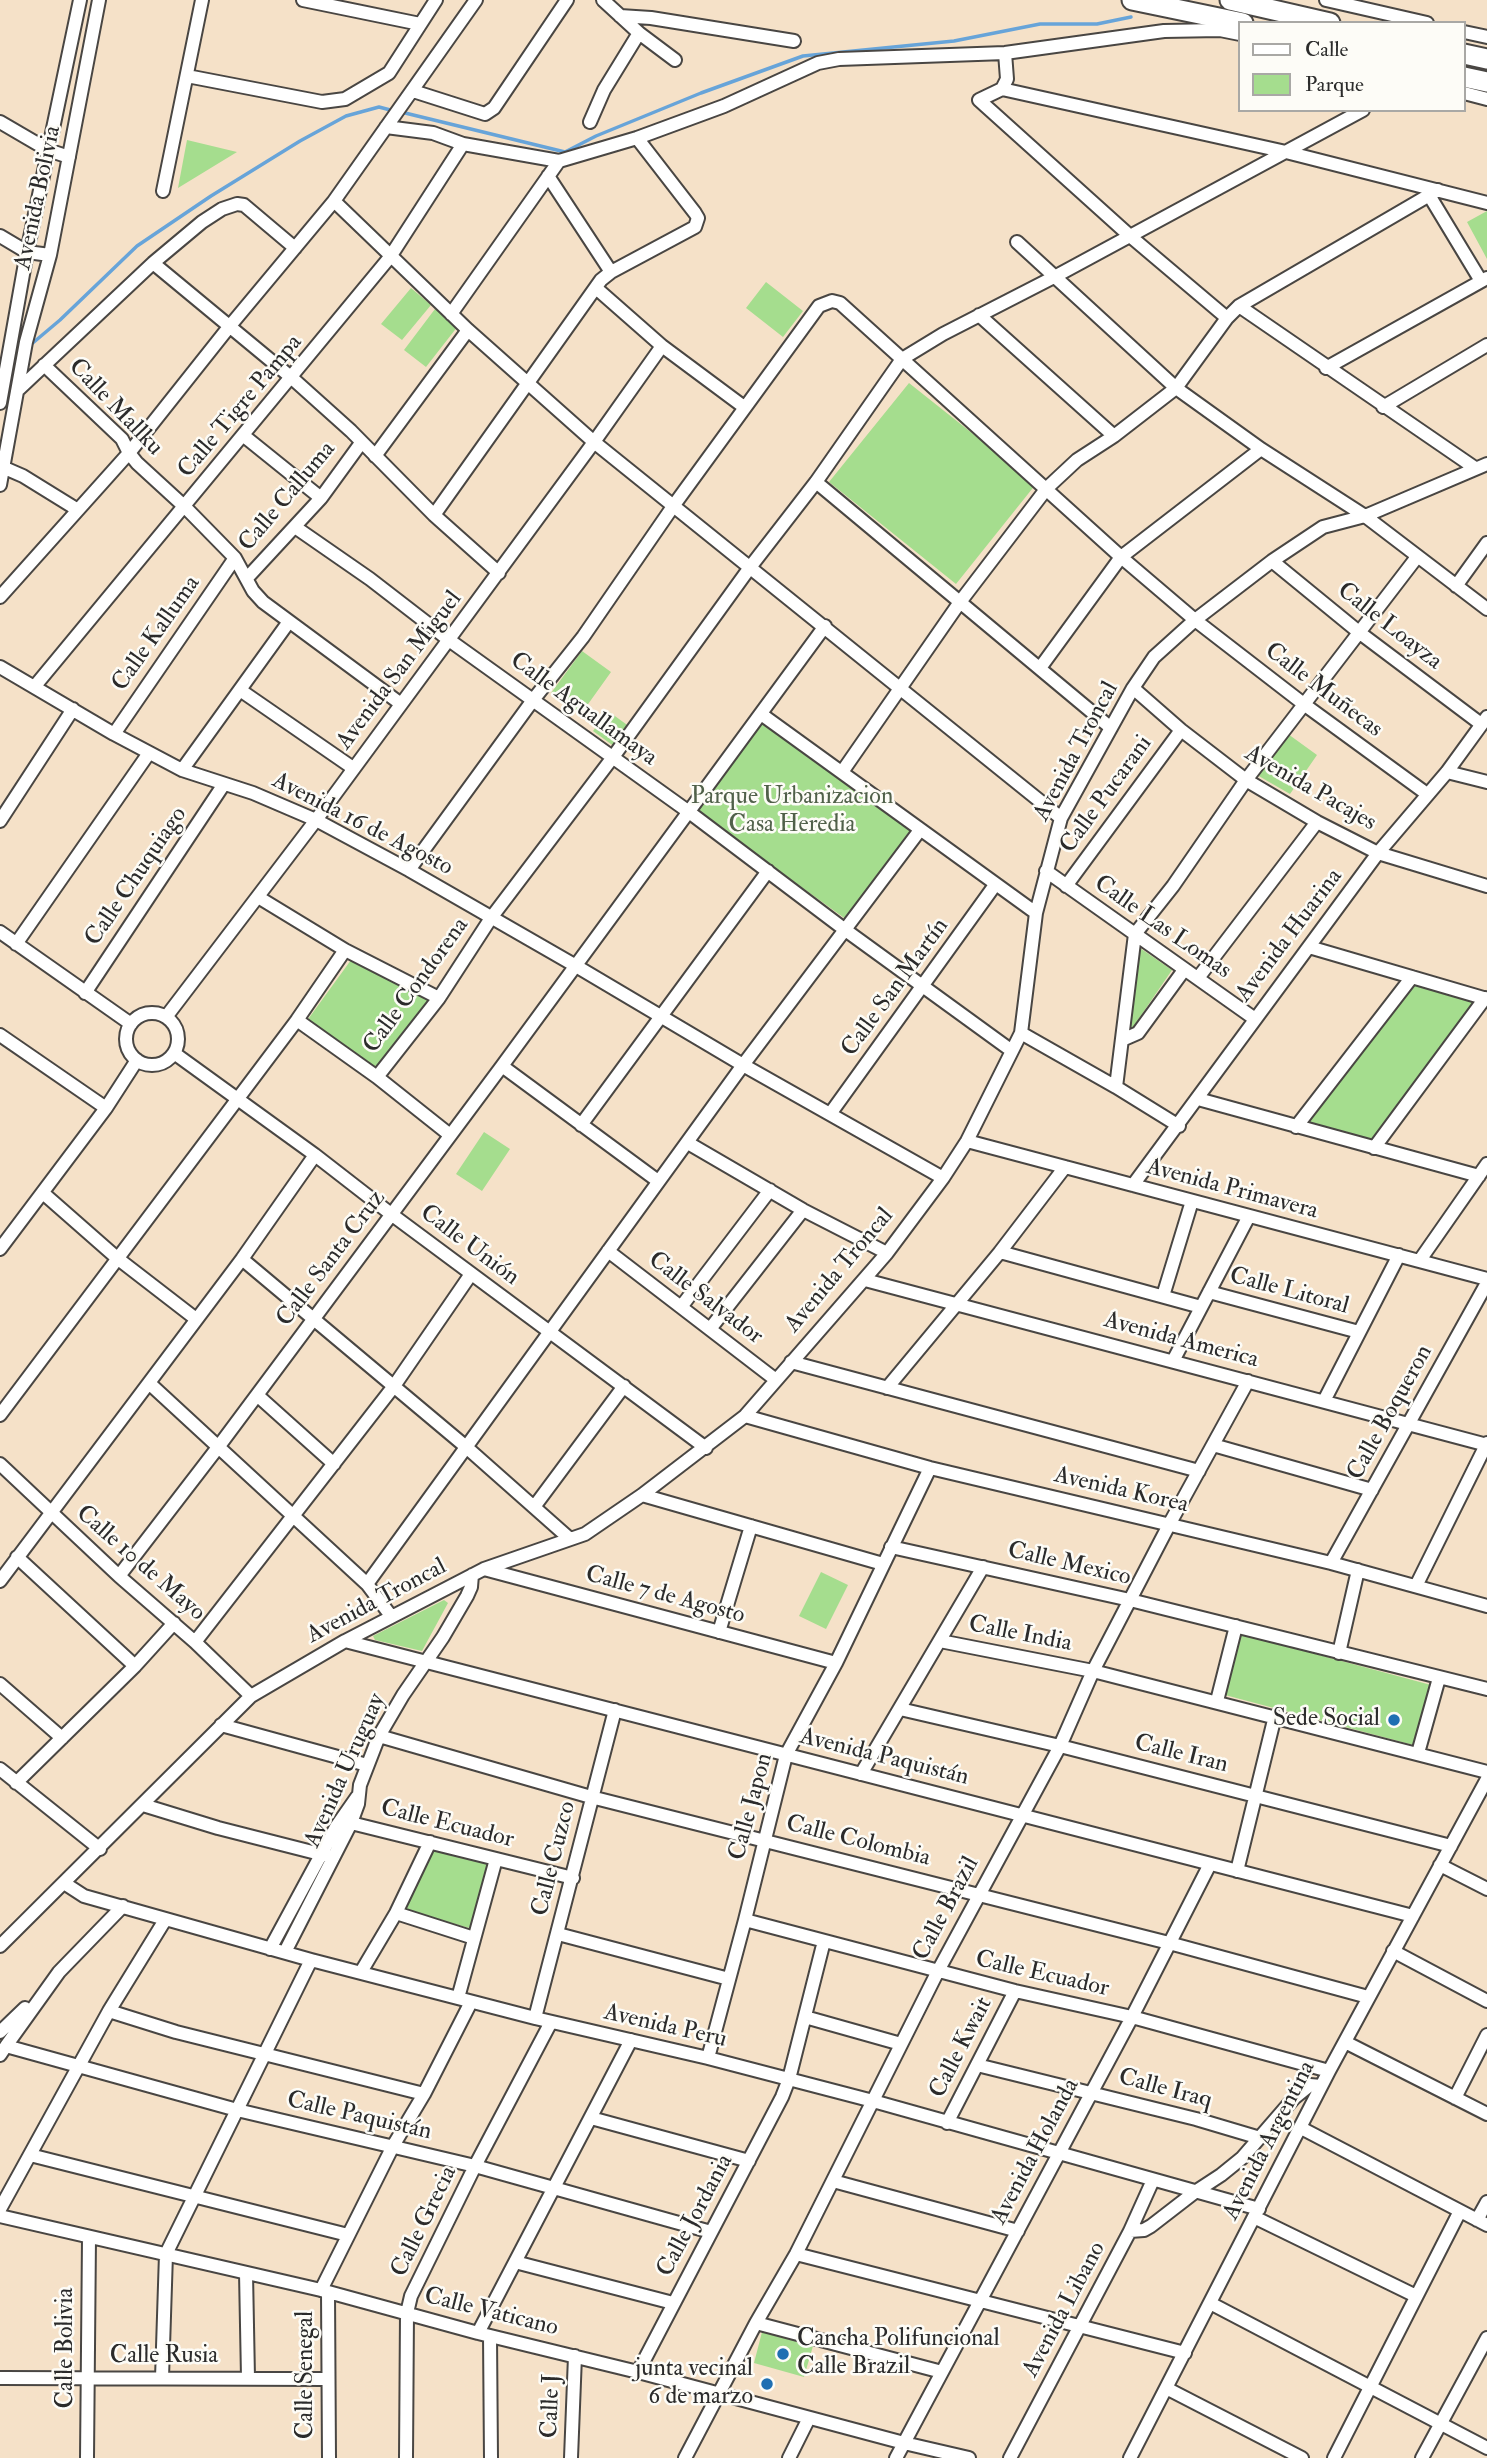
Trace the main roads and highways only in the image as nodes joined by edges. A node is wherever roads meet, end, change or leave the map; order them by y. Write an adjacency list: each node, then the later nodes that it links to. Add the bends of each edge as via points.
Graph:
1 (1132, 0): 4 (highway)
2 (1230, 0): 3 (highway)
3 (1321, 21)
4 (1238, 22)
5 (1466, 54): 6 (highway)
6 (1487, 59)
7 (1466, 77): 8 (highway)
8 (1487, 82)

